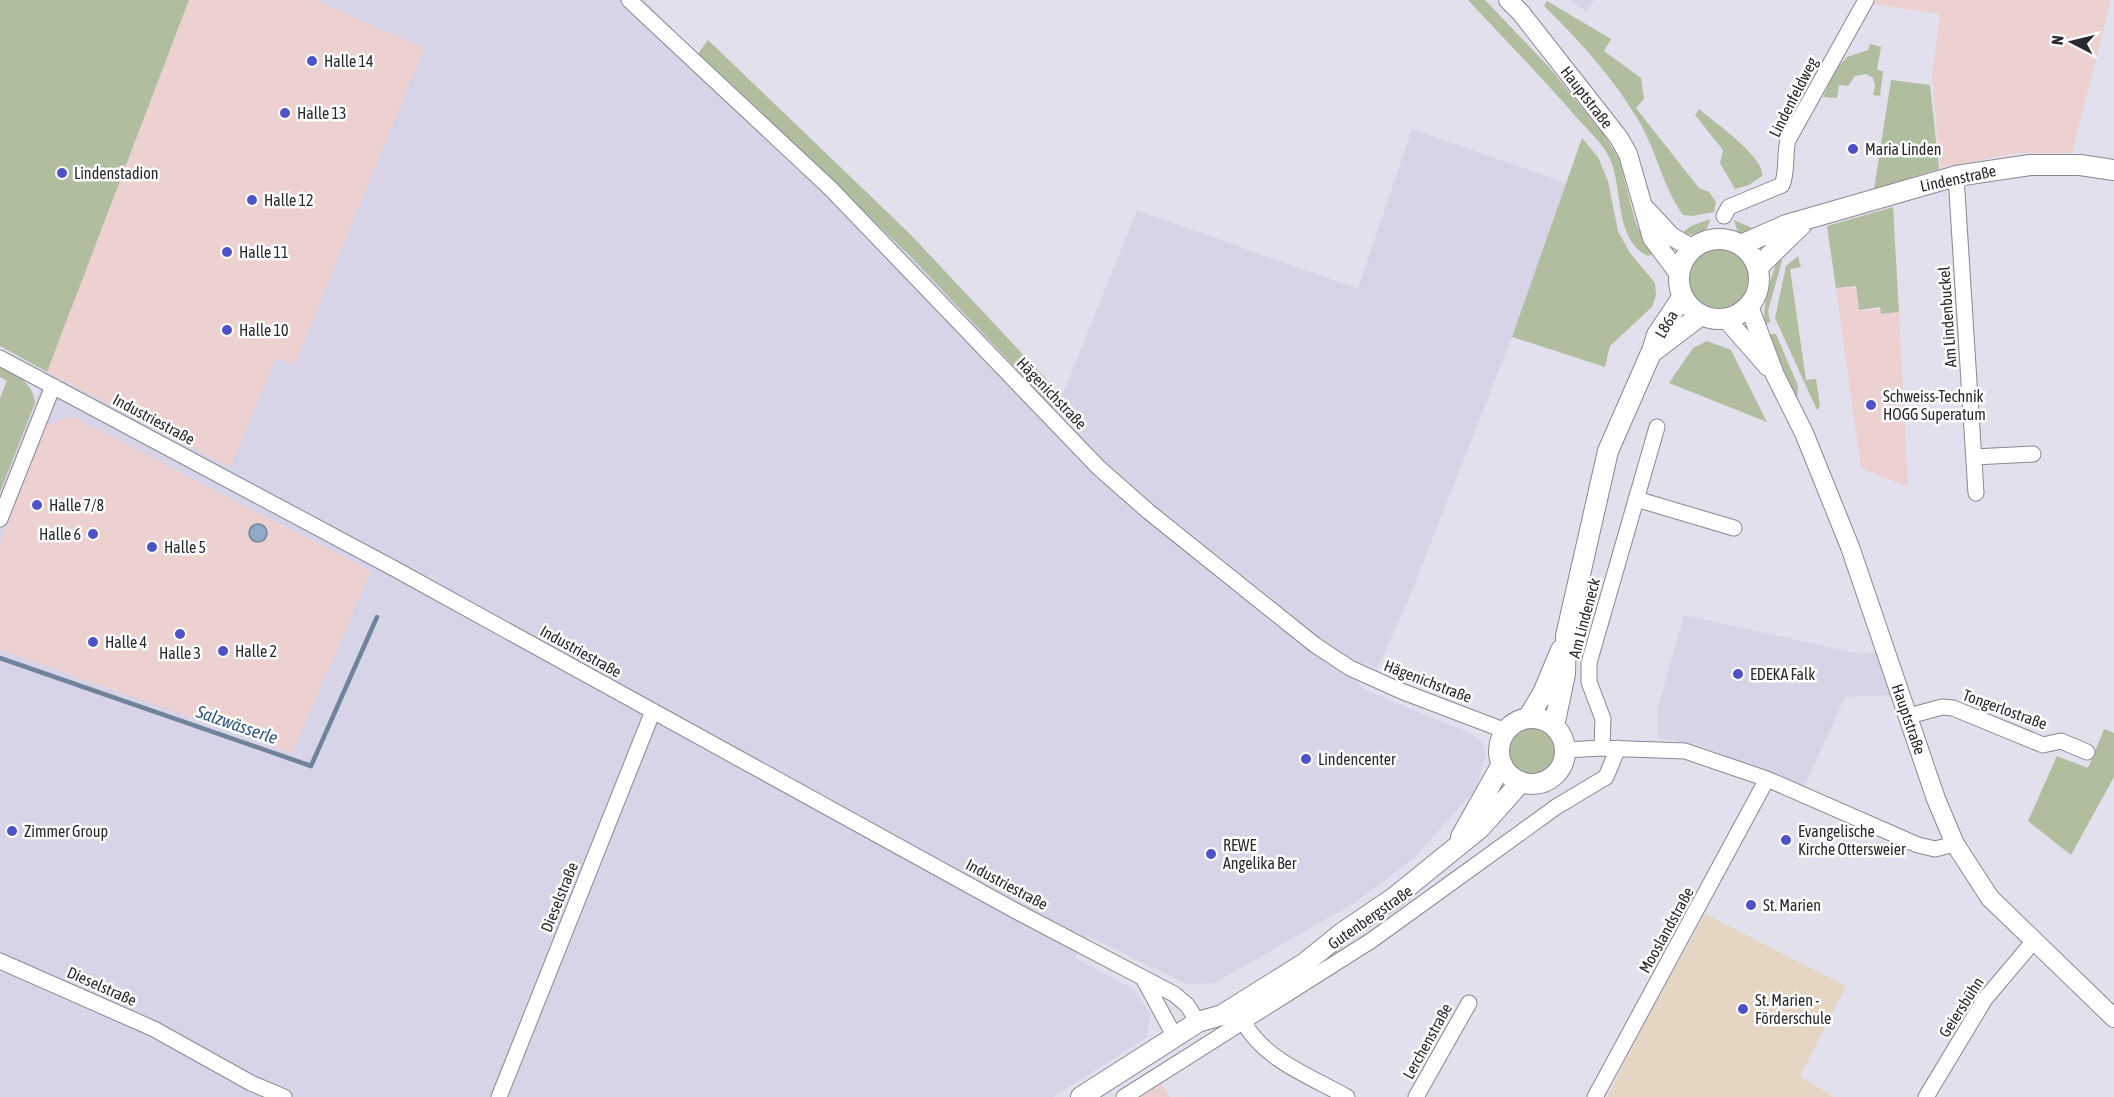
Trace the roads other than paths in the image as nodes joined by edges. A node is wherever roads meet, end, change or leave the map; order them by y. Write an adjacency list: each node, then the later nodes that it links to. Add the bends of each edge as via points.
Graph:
1 (629, 0): 33 (street, Hägenichstraße, via 830,189 1100,468 1149,512 1315,645 1350,668)
2 (1508, 0): 6 (street, Hauptstraße, via 1619,138 1628,154)
3 (1866, 0): 7 (street, Lindenfeldweg, via 1788,140 1782,184 1729,207)
4 (2114, 170): 5 (main road, Lindenstraße, via 2030,165)
5 (1956, 176): 8 (main road, Lindenstraße); 23 (street, Am Lindenbuckel)
6 (1644, 207): 10 (street, Hauptstraße, via 1671,236); 12 (street, Hauptstraße, via 1652,238)
7 (1724, 216)
8 (1806, 220): 9 (main road, Lindenstraße); 11 (main road, Lindenstraße)
9 (1741, 245): 10 (main road, via 1719,238); 11 (main road)
10 (1693, 249): 12 (main road)
11 (1758, 267): 14 (main road, via 1760,281)
12 (1679, 274): 13 (main road)
13 (1683, 296): 15 (main road); 17 (main road, L86a)
14 (1749, 306): 16 (main road); 19 (street, Hauptstraße)
15 (1701, 315): 16 (main road); 17 (main road)
16 (1726, 319): 19 (street, Hauptstraße)
17 (1651, 353): 28 (main road, L86a, via 1608,451)
18 (0, 358): 20 (street, Industriestraße)
19 (1775, 375): 30 (street, Hauptstraße, via 1837,512)
20 (53, 386): 26 (street); 29 (street, Industriestraße)
21 (1657, 427): 25 (street, Am Lindeneck)
22 (2033, 454): 23 (street)
23 (1974, 457): 24 (street, Am Lindenbuckel)
24 (1976, 493)
25 (1636, 499): 27 (street); 34 (street, Am Lindeneck, via 1589,663 1590,682 1603,719)
26 (0, 519)
27 (1734, 528)
28 (1566, 636): 31 (main road, via 1543,693); 32 (main road, via 1565,674)
29 (653, 711): 45 (street, Industriestraße); 52 (street, Dieselstraße)
30 (1909, 716): 37 (street, Tongerlostraße, via 1953,708 2043,745 2061,741); 41 (street, Hauptstraße)
31 (1528, 718): 32 (main road); 33 (main road)
32 (1554, 726): 36 (main road)
33 (1506, 731): 38 (main road, via 1500,747)
34 (1602, 748): 35 (street); 36 (street)
35 (1618, 748): 39 (street, via 1685,752); 49 (street, Gutenbergstraße, via 1606,777 1556,807 1372,940)
36 (1565, 750): 40 (main road, via 1556,774 1534,784)
37 (2087, 752)
38 (1502, 764): 40 (main road); 42 (main road)
39 (1767, 779): 41 (street, via 1918,844 1935,849); 57 (street, Mooslandstraße)
40 (1521, 782): 42 (main road, via 1480,828)
41 (1955, 844): 43 (street, Hauptstraße, via 1990,898)
42 (1455, 847): 48 (main road, via 1395,897 1342,933 1296,954 1210,1007)
43 (2033, 942): 47 (street, Hauptstraße); 58 (street, Geiersbühn, via 1985,999)
44 (0, 961): 51 (street, Dieselstraße, via 154,1029)
45 (1143, 978): 48 (street, Industriestraße, via 1174,994); 50 (street)
46 (1469, 1003): 56 (street, Lerchenstraße)
47 (2114, 1018)
48 (1198, 1022): 50 (main road)
49 (1244, 1023): 54 (street, Gutenbergstraße); 55 (street, via 1269,1054)
50 (1175, 1037): 53 (main road)
51 (284, 1097)
52 (499, 1097)
53 (1081, 1097)
54 (1124, 1097)
55 (1347, 1097)
56 (1416, 1097)
57 (1595, 1097)
58 (1926, 1097)

